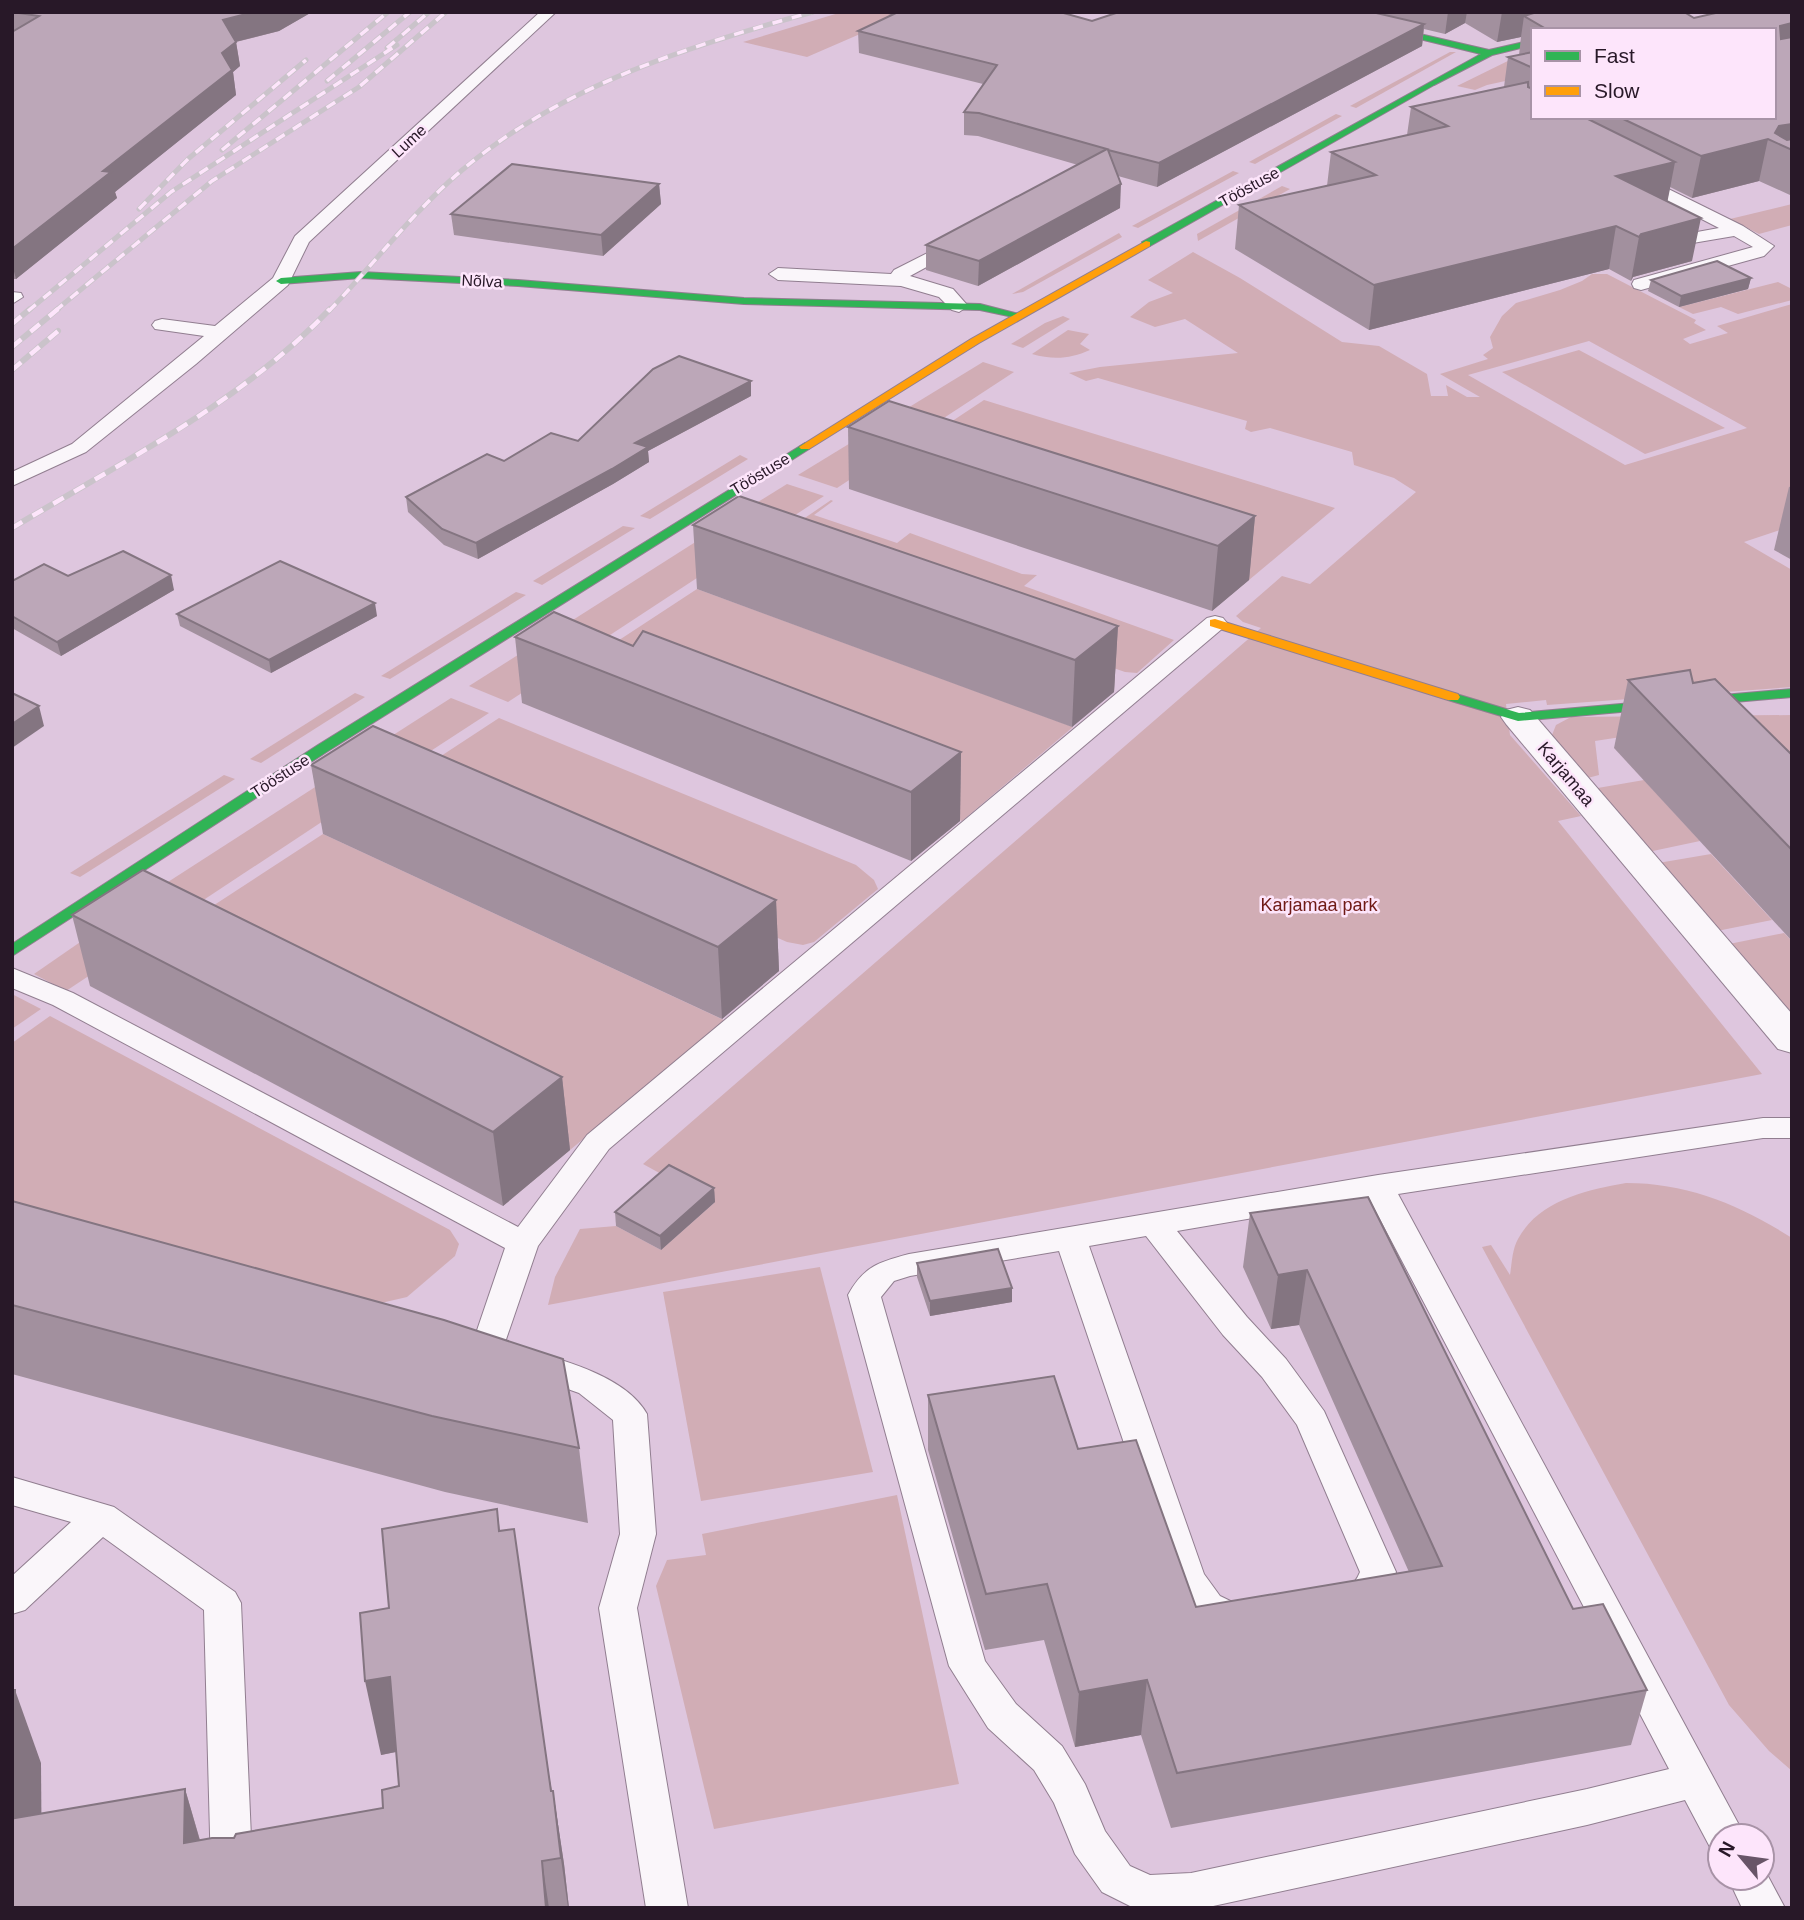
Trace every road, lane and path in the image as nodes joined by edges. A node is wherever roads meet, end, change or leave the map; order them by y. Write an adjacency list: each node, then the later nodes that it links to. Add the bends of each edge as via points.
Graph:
1 (550, 12): 11 (lane, Lume, via 301,240)
2 (1313, 12): 4 (street)
3 (1531, 42): 4 (street, Tööstuse)
4 (1489, 53): 14 (street, Tööstuse)
5 (1617, 169): 6 (lane)
6 (1737, 230): 8 (lane); 12 (lane, via 1765,246 1759,252)
7 (972, 235): 10 (lane, via 900,274)
8 (1681, 240)
9 (778, 275): 10 (lane)
10 (902, 280): 13 (lane, via 946,293)
11 (281, 281): 13 (street, Nõlva, via 361,275 744,301); 16 (lane)
12 (1642, 284)
13 (959, 306): 14 (street, Nõlva)
14 (1018, 315): 21 (street, Tööstuse, via 397,701)
15 (162, 325): 16 (lane)
16 (219, 332): 17 (lane, via 79,448)
17 (12, 480)
18 (1215, 623): 20 (street); 28 (lane, via 598,1142)
19 (1792, 692): 20 (street, Karjamaa)
20 (1518, 717): 23 (street, Karjamaa)
21 (12, 951)
22 (12, 977): 28 (lane, via 63,999)
23 (1792, 1040)
24 (1792, 1128): 25 (lane, via 1763,1128)
25 (1378, 1186): 26 (lane); 34 (lane)
26 (1155, 1225): 27 (lane); 32 (lane, via 1235,1326 1275,1368 1312,1420 1378,1572 1370,1595 1352,1608)
27 (1071, 1240): 33 (lane, via 1188,1579 1207,1607 1234,1622); 34 (lane, via 909,1265 883,1273 864,1295 968,1667 1002,1716 1048,1758 1071,1796 1089,1841 1116,1879 1147,1895 1191,1892)
28 (523, 1243): 38 (lane, via 476,1344 591,1384 630,1414 638,1535 618,1608)
29 (12, 1491): 30 (lane)
30 (101, 1517): 31 (lane); 37 (lane, via 222,1603)
31 (12, 1600)
32 (1325, 1613)
33 (1270, 1623)
34 (1695, 1780): 35 (lane)
35 (1718, 1822)
36 (1755, 1892): 39 (lane)
37 (233, 1908)
38 (667, 1908)
39 (1764, 1908)

